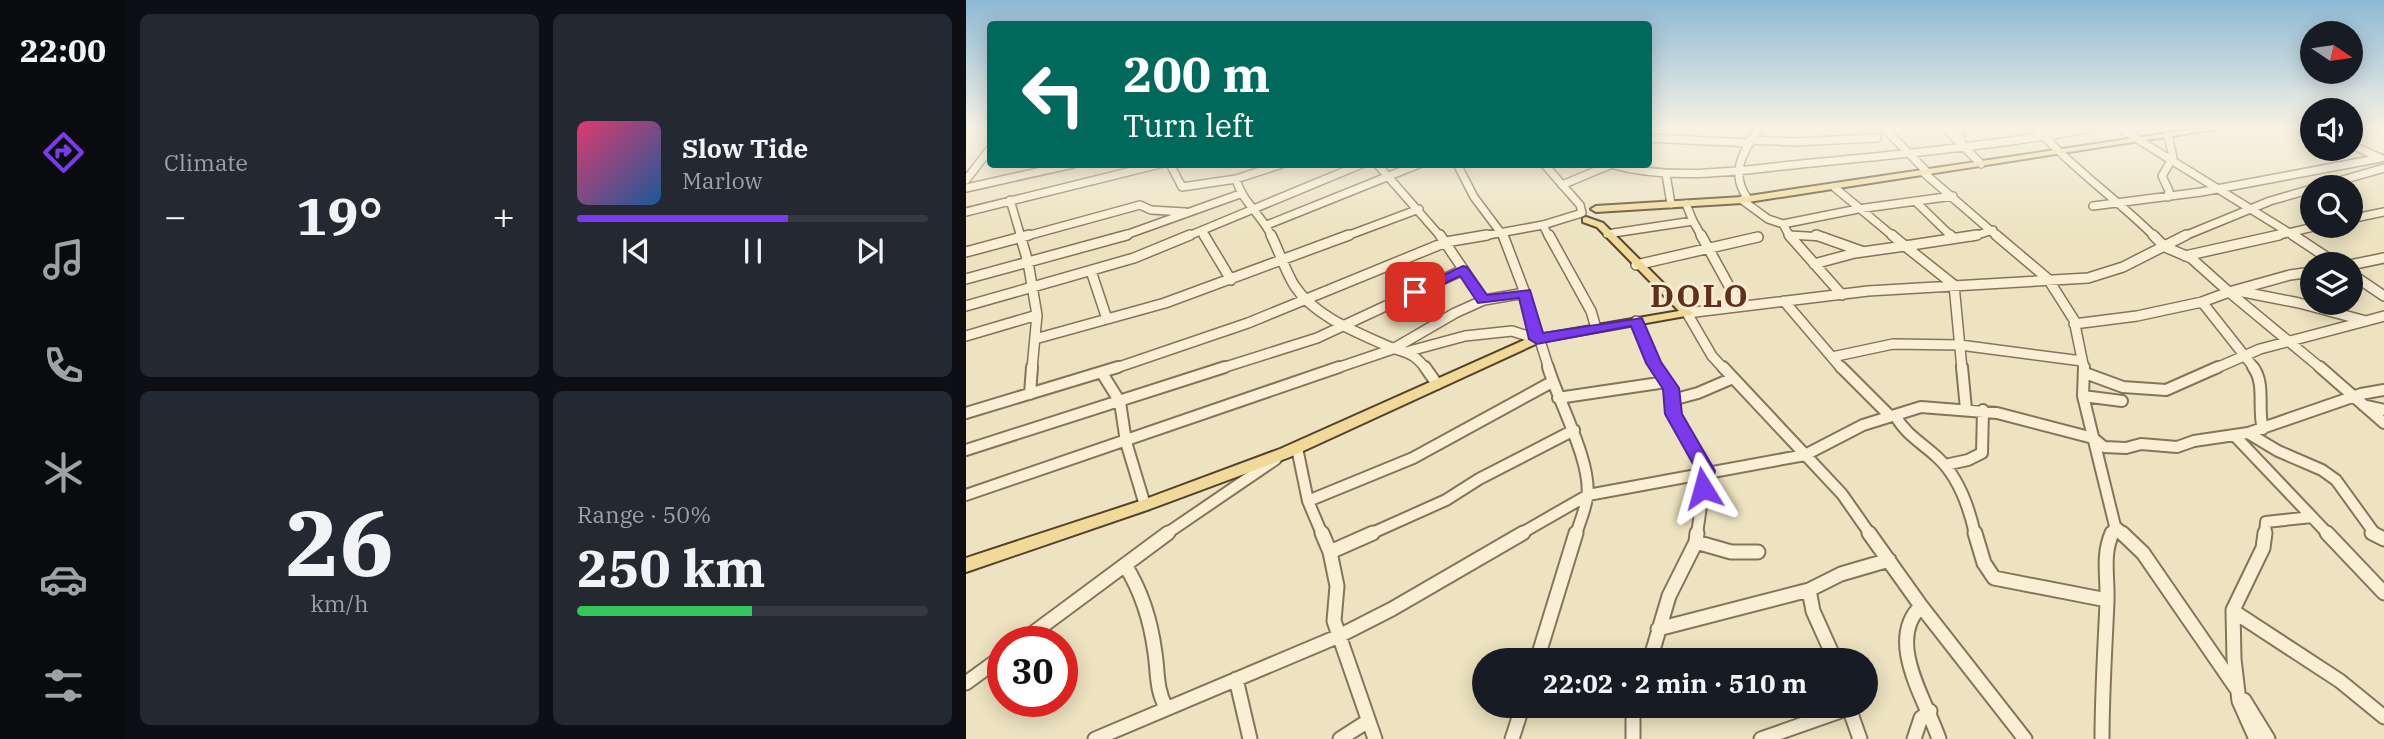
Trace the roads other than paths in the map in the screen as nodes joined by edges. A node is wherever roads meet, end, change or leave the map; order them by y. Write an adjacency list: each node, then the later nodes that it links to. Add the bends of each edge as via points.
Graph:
1 (980, 163): 30 (street)
2 (1738, 163): 24 (street)
3 (1807, 163): 24 (street)
4 (1917, 163): 26 (street)
5 (1985, 163): 11 (main road)
6 (2071, 163): 43 (street)
7 (2171, 163): 37 (street, via 2162,176)
8 (2179, 163): 34 (street)
9 (2365, 163): 34 (street)
10 (2376, 163): 48 (street)
11 (1982, 164): 26 (main road)
12 (1055, 168): 33 (street)
13 (1112, 168): 25 (street)
14 (1140, 168): 25 (street)
15 (1172, 168): 29 (street, via 1187,188)
16 (1270, 168): 29 (street)
17 (1353, 168): 47 (street)
18 (1380, 168): 28 (street)
19 (1410, 168): 28 (street)
20 (1459, 168): 59 (street, via 1474,197)
21 (1547, 168): 31 (street)
22 (1604, 168): 31 (street)
23 (1620, 168): 27 (street)
24 (1737, 170): 27 (street); 39 (street)
25 (1115, 173): 38 (street)
26 (1926, 173): 32 (main road); 36 (street)
27 (1666, 174): 41 (street)
28 (1389, 178): 45 (street); 57 (street)
29 (1236, 179): 35 (street)
30 (966, 180)
31 (1562, 185): 51 (street)
32 (1834, 187): 39 (main road); 46 (street)
33 (966, 188)
34 (2218, 189): 37 (street); 48 (street)
35 (1240, 194): 47 (street); 50 (street)
36 (1953, 196): 40 (street); 60 (street)
37 (2168, 197): 43 (street)
38 (1010, 200): 49 (street); 65 (street)
39 (1745, 200): 42 (main road); 56 (street, via 1768,219)
40 (1915, 201): 46 (street); 67 (street)
41 (1671, 204): 42 (main road); 54 (main road, via 1620,209)
42 (1686, 204): 55 (street)
43 (2120, 204): 44 (street); 70 (street)
44 (2093, 206)
45 (1419, 209): 68 (street); 77 (street)
46 (1858, 209): 56 (street); 69 (street)
47 (1255, 210): 57 (street); 62 (street)
48 (2251, 210): 63 (street); 70 (street, via 2202,227)
49 (966, 212)
50 (1189, 212): 65 (street, via 1140,205); 78 (street, via 1130,234)
51 (1583, 212): 54 (main road); 54 (main road); 58 (street)
52 (2384, 212): 53 (street)
53 (2363, 216)
54 (1601, 221): 55 (street); 81 (main road)
55 (1693, 221): 71 (street)
56 (1783, 224): 64 (street)
57 (1267, 225): 77 (street)
58 (1542, 225): 59 (street); 109 (street)
59 (1501, 230): 68 (street); 92 (street)
60 (1993, 230): 67 (street); 86 (street)
61 (2300, 230): 63 (street)
62 (1202, 231): 83 (street); 87 (street)
63 (2288, 232): 74 (street); 75 (street)
64 (1788, 235): 72 (street, via 1827,235); 80 (street)
65 (1021, 237): 73 (street); 78 (street)
66 (1759, 237): 71 (street)
67 (1954, 238): 69 (street)
68 (1446, 242): 82 (street); 95 (street)
69 (1905, 246): 72 (street); 89 (street)
70 (2165, 247): 75 (street); 86 (street, via 2088,278)
71 (1708, 249): 81 (street); 100 (street)
72 (1863, 251): 80 (street)
73 (966, 252)
74 (2319, 252)
75 (2185, 256): 91 (street)
76 (2384, 258): 79 (street)
77 (1282, 261): 87 (street); 95 (street)
78 (1028, 262): 85 (street); 90 (street)
79 (2363, 262)
80 (1814, 264): 93 (street)
81 (1636, 265): 101 (main road)
82 (1463, 270): 96 (street); 108 (street)
83 (1091, 271): 90 (street); 104 (street)
84 (2300, 274): 91 (street)
85 (966, 279)
86 (2048, 279): 89 (street); 107 (street)
87 (1231, 280): 104 (street)
88 (2363, 282): 94 (street)
89 (1954, 285): 93 (street); 114 (street)
90 (1034, 287): 99 (street); 102 (street)
91 (2233, 292): 98 (street); 106 (street); 113 (street)
92 (1525, 293): 96 (street); 112 (street)
93 (1842, 295): 97 (street)
94 (2384, 296)
95 (1305, 298): 108 (street); 120 (street, via 1248,323)
96 (1483, 300): 115 (street)
97 (1784, 302): 100 (street); 118 (street)
98 (2202, 302): 107 (street); 117 (street)
99 (966, 306)
100 (1740, 306): 101 (street)
101 (1687, 313): 105 (main road); 121 (street, via 1712,356)
102 (1037, 315): 110 (street); 111 (street)
103 (2384, 316): 106 (street)
104 (1107, 319): 111 (street)
105 (1636, 321): 109 (main road); 123 (street)
106 (2366, 321): 113 (street)
107 (2074, 324): 119 (street)
108 (1342, 325): 115 (street); 132 (street, via 1317,338)
109 (1596, 328): 112 (main road)
110 (966, 336)
111 (1035, 339): 126 (street)
112 (1537, 339): 116 (street, via 1512,331 1465,336); 122 (street); 124 (main road)
113 (2291, 342): 117 (street); 131 (street)
114 (1959, 345): 118 (street, via 1893,344); 119 (street); 133 (street)
115 (1393, 349): 116 (street); 143 (street)
116 (1406, 352): 124 (street, via 1416,356)
117 (2246, 356): 119 (street, via 2166,390 2123,387); 139 (street, via 2260,376)
118 (1832, 357): 137 (street)
119 (2083, 367): 127 (street)
120 (1102, 373): 126 (street); 132 (street)
121 (1733, 378): 129 (street); 146 (street)
122 (1552, 382): 128 (street); 151 (street, via 1413,458)
123 (1666, 382): 128 (street); 129 (street)
124 (1437, 384): 145 (main road)
125 (2384, 390): 131 (street)
126 (1030, 394): 136 (street)
127 (2083, 396): 130 (street); 142 (street)
128 (1558, 398): 140 (street)
129 (1672, 400): 148 (street, via 1673,414)
130 (2122, 401)
131 (2358, 401): 135 (street); 138 (street); 139 (street)
132 (1120, 402): 143 (street); 144 (street)
133 (1966, 409): 134 (street); 137 (street, via 1921,407)
134 (1983, 410): 142 (street); 147 (street, via 1982,453)
135 (2384, 410)
136 (966, 413)
137 (1893, 416): 146 (street, via 1863,425); 147 (street)
138 (2384, 423)
139 (2263, 429): 141 (street)
140 (1574, 430): 150 (street); 157 (street, via 1446,500)
141 (2241, 434): 142 (street, via 2177,447 2104,447); 153 (street); 155 (street, via 2336,480 2371,531)
142 (2093, 438): 154 (street)
143 (1126, 442): 149 (street); 152 (street)
144 (966, 450)
145 (1291, 450): 151 (street); 152 (main road); 161 (street)
146 (1805, 455): 148 (street); 159 (street, via 1842,494)
147 (1944, 465): 164 (street, via 1970,513 1986,569 1994,578)
148 (1706, 471): 150 (street); 156 (street)
149 (966, 495)
150 (1588, 495): 169 (street); 170 (street)
151 (1308, 501): 157 (street)
152 (1145, 505): 160 (main road)
153 (2312, 517): 163 (street); 166 (street, via 2266,522 2263,548)
154 (2115, 526): 164 (street, via 2105,550); 176 (street, via 2143,553)
155 (2384, 539)
156 (1696, 542): 158 (street, via 1731,552); 168 (street, via 1668,596)
157 (1330, 552): 169 (street)
158 (1758, 552)
159 (1889, 560): 162 (street, via 1841,574); 165 (street)
160 (966, 565)
161 (1125, 565): 167 (street); 177 (street, via 1147,614 1158,693)
162 (1809, 590): 168 (street); 172 (street)
163 (2384, 593)
164 (2107, 600): 196 (street)
165 (1921, 606): 178 (street, via 1911,614 1905,634); 195 (street)
166 (2233, 611): 176 (street); 179 (street, via 2340,681)
167 (1043, 626)
168 (1658, 629): 171 (street)
169 (1339, 636): 174 (street); 184 (street)
170 (1541, 648)
171 (1653, 648)
172 (1830, 648)
173 (987, 668): 175 (street)
174 (1236, 678): 177 (street); 186 (street)
175 (966, 683)
176 (2238, 690): 197 (street); 198 (street)
177 (1166, 707): 185 (street)
178 (1930, 711): 193 (street, via 1921,718); 194 (street)
179 (2384, 717)
180 (1519, 718): 189 (street)
181 (1635, 718): 190 (street)
182 (1819, 718): 191 (street)
183 (1853, 718): 192 (street)
184 (1368, 721): 187 (street); 188 (street)
185 (1103, 737)
186 (1250, 739)
187 (1340, 739)
188 (1375, 739)
189 (1512, 739)
190 (1633, 739)
191 (1761, 739)
192 (1860, 739)
193 (1914, 739)
194 (1939, 739)
195 (2025, 739)
196 (2102, 739)
197 (2256, 739)
198 (2269, 739)

